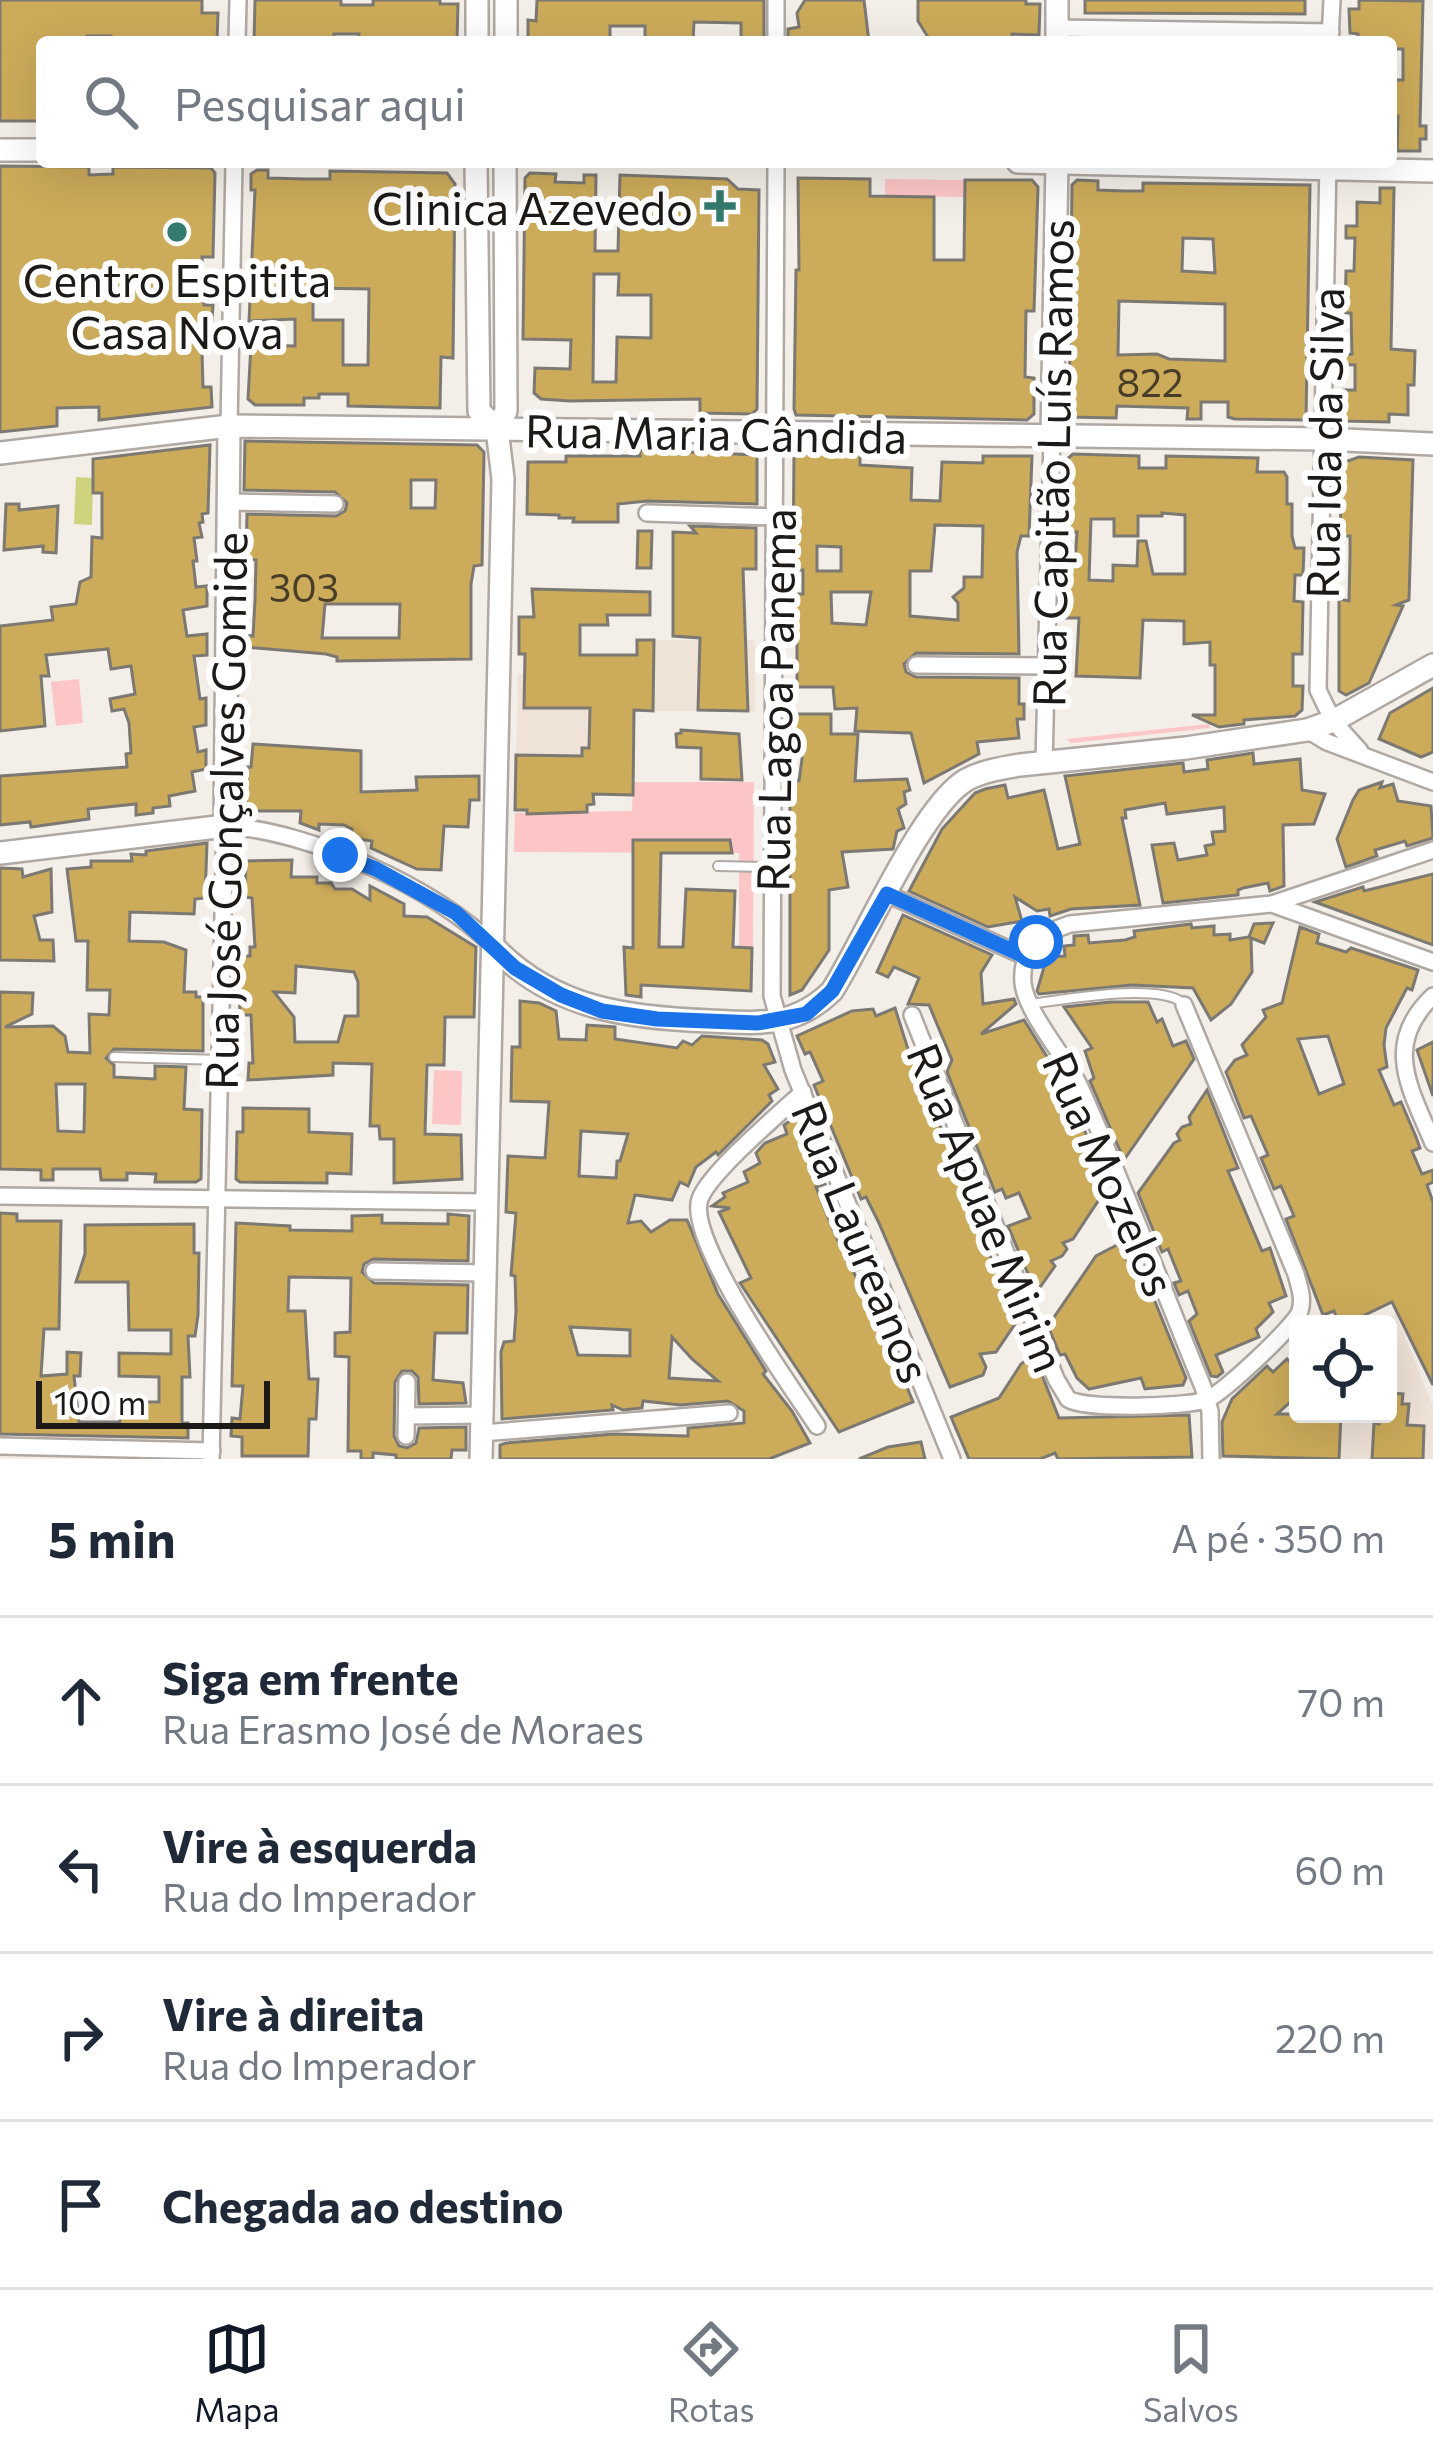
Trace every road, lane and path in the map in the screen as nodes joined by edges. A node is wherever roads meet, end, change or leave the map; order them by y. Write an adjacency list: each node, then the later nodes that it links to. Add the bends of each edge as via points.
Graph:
1 (238, 0): 8 (street)
2 (477, 0): 9 (main road)
3 (506, 0): 10 (main road)
4 (776, 0): 11 (street)
5 (1057, 0): 7 (main road)
6 (1332, 0): 13 (street)
7 (1057, 35): 12 (street)
8 (237, 36)
9 (477, 36)
10 (506, 36)
11 (776, 36)
12 (1194, 36)
13 (1330, 36)
14 (0, 150): 15 (main road)
15 (36, 150)
16 (234, 168): 24 (street, Rua José Gonçalves Gomide)
17 (476, 168): 25 (main road, via 478,411)
18 (505, 168): 25 (main road, via 506,404)
19 (776, 168): 26 (street, Rua Lagoa Panema)
20 (1058, 168): 27 (main road, Rua Capitão Luís Ramos)
21 (1328, 168): 28 (street, Rua Ida da Silva)
22 (1370, 168): 23 (main road)
23 (1433, 171)
24 (229, 426): 25 (main road, Rua Maria Cândida); 30 (main road, Rua Maria Cândida); 31 (main road, Rua José Gonçalves Gomide)
25 (497, 429): 26 (main road, Rua Maria Cândida); 50 (main road)
26 (778, 432): 27 (main road, Rua Maria Cândida); 34 (street, Rua Lagoa Panema)
27 (1052, 435): 28 (main road, Rua Maria Cândida); 37 (street, Rua Capitão Luís Ramos)
28 (1323, 439): 29 (main road, Rua Maria Cândida); 38 (street, Rua Ida da Silva, via 1318,691)
29 (1433, 444)
30 (0, 453)
31 (228, 502): 32 (street); 43 (main road, Rua José Gonçalves Gomide)
32 (335, 503)
33 (647, 513): 34 (street)
34 (776, 517): 47 (street, Rua Lagoa Panema)
35 (916, 665): 37 (street)
36 (1433, 665): 38 (main road)
37 (1047, 666): 41 (street, Rua Capitão Luís Ramos)
38 (1333, 721): 39 (main road); 40 (street)
39 (1307, 730): 40 (street); 41 (main road)
40 (1360, 752): 42 (street)
41 (1044, 763): 48 (main road, via 964,782 930,818)
42 (1433, 782)
43 (225, 826): 45 (main road); 50 (street, via 376,869 456,913); 59 (street, Rua José Gonçalves Gomide)
44 (1433, 850): 49 (street)
45 (0, 853)
46 (718, 866): 47 (lane)
47 (771, 867): 57 (street, Rua Lagoa Panema, via 770,978)
48 (887, 894): 51 (street); 57 (main road, via 832,991 806,1014)
49 (1271, 904): 51 (street, via 1070,924 1050,931); 52 (street)
50 (494, 947): 57 (main road, via 529,977 602,1011); 64 (main road)
51 (1026, 957): 54 (street, Rua Mozelos)
52 (1433, 962)
53 (1433, 996): 61 (street, via 1402,1049)
54 (1029, 1004): 55 (lane, via 1151,994); 68 (street, Rua Mozelos, via 1079,1085)
55 (1184, 1005): 68 (street, via 1302,1298 1288,1331)
56 (912, 1015): 68 (street, Rua Apuae Mirim, via 1067,1399 1095,1408)
57 (778, 1021): 60 (street, Rua Laureanos)
58 (114, 1057): 59 (lane)
59 (221, 1060): 63 (street, Rua José Gonçalves Gomide)
60 (802, 1092): 72 (street, via 706,1188 698,1214 729,1288); 77 (street, Rua Laureanos)
61 (1433, 1143)
62 (0, 1196): 63 (street)
63 (219, 1198): 64 (street); 75 (street, Rua José Gonçalves Gomide)
64 (486, 1202): 66 (main road)
65 (374, 1271): 66 (street)
66 (485, 1273): 71 (main road)
67 (407, 1382): 70 (street)
68 (1208, 1400): 78 (street, Rua Mozelos)
69 (729, 1413): 71 (street)
70 (406, 1416): 71 (street); 73 (street)
71 (482, 1424): 76 (main road)
72 (817, 1426)
73 (406, 1436)
74 (0, 1446): 75 (street)
75 (212, 1455)
76 (482, 1459)
77 (952, 1459)
78 (1211, 1459)

